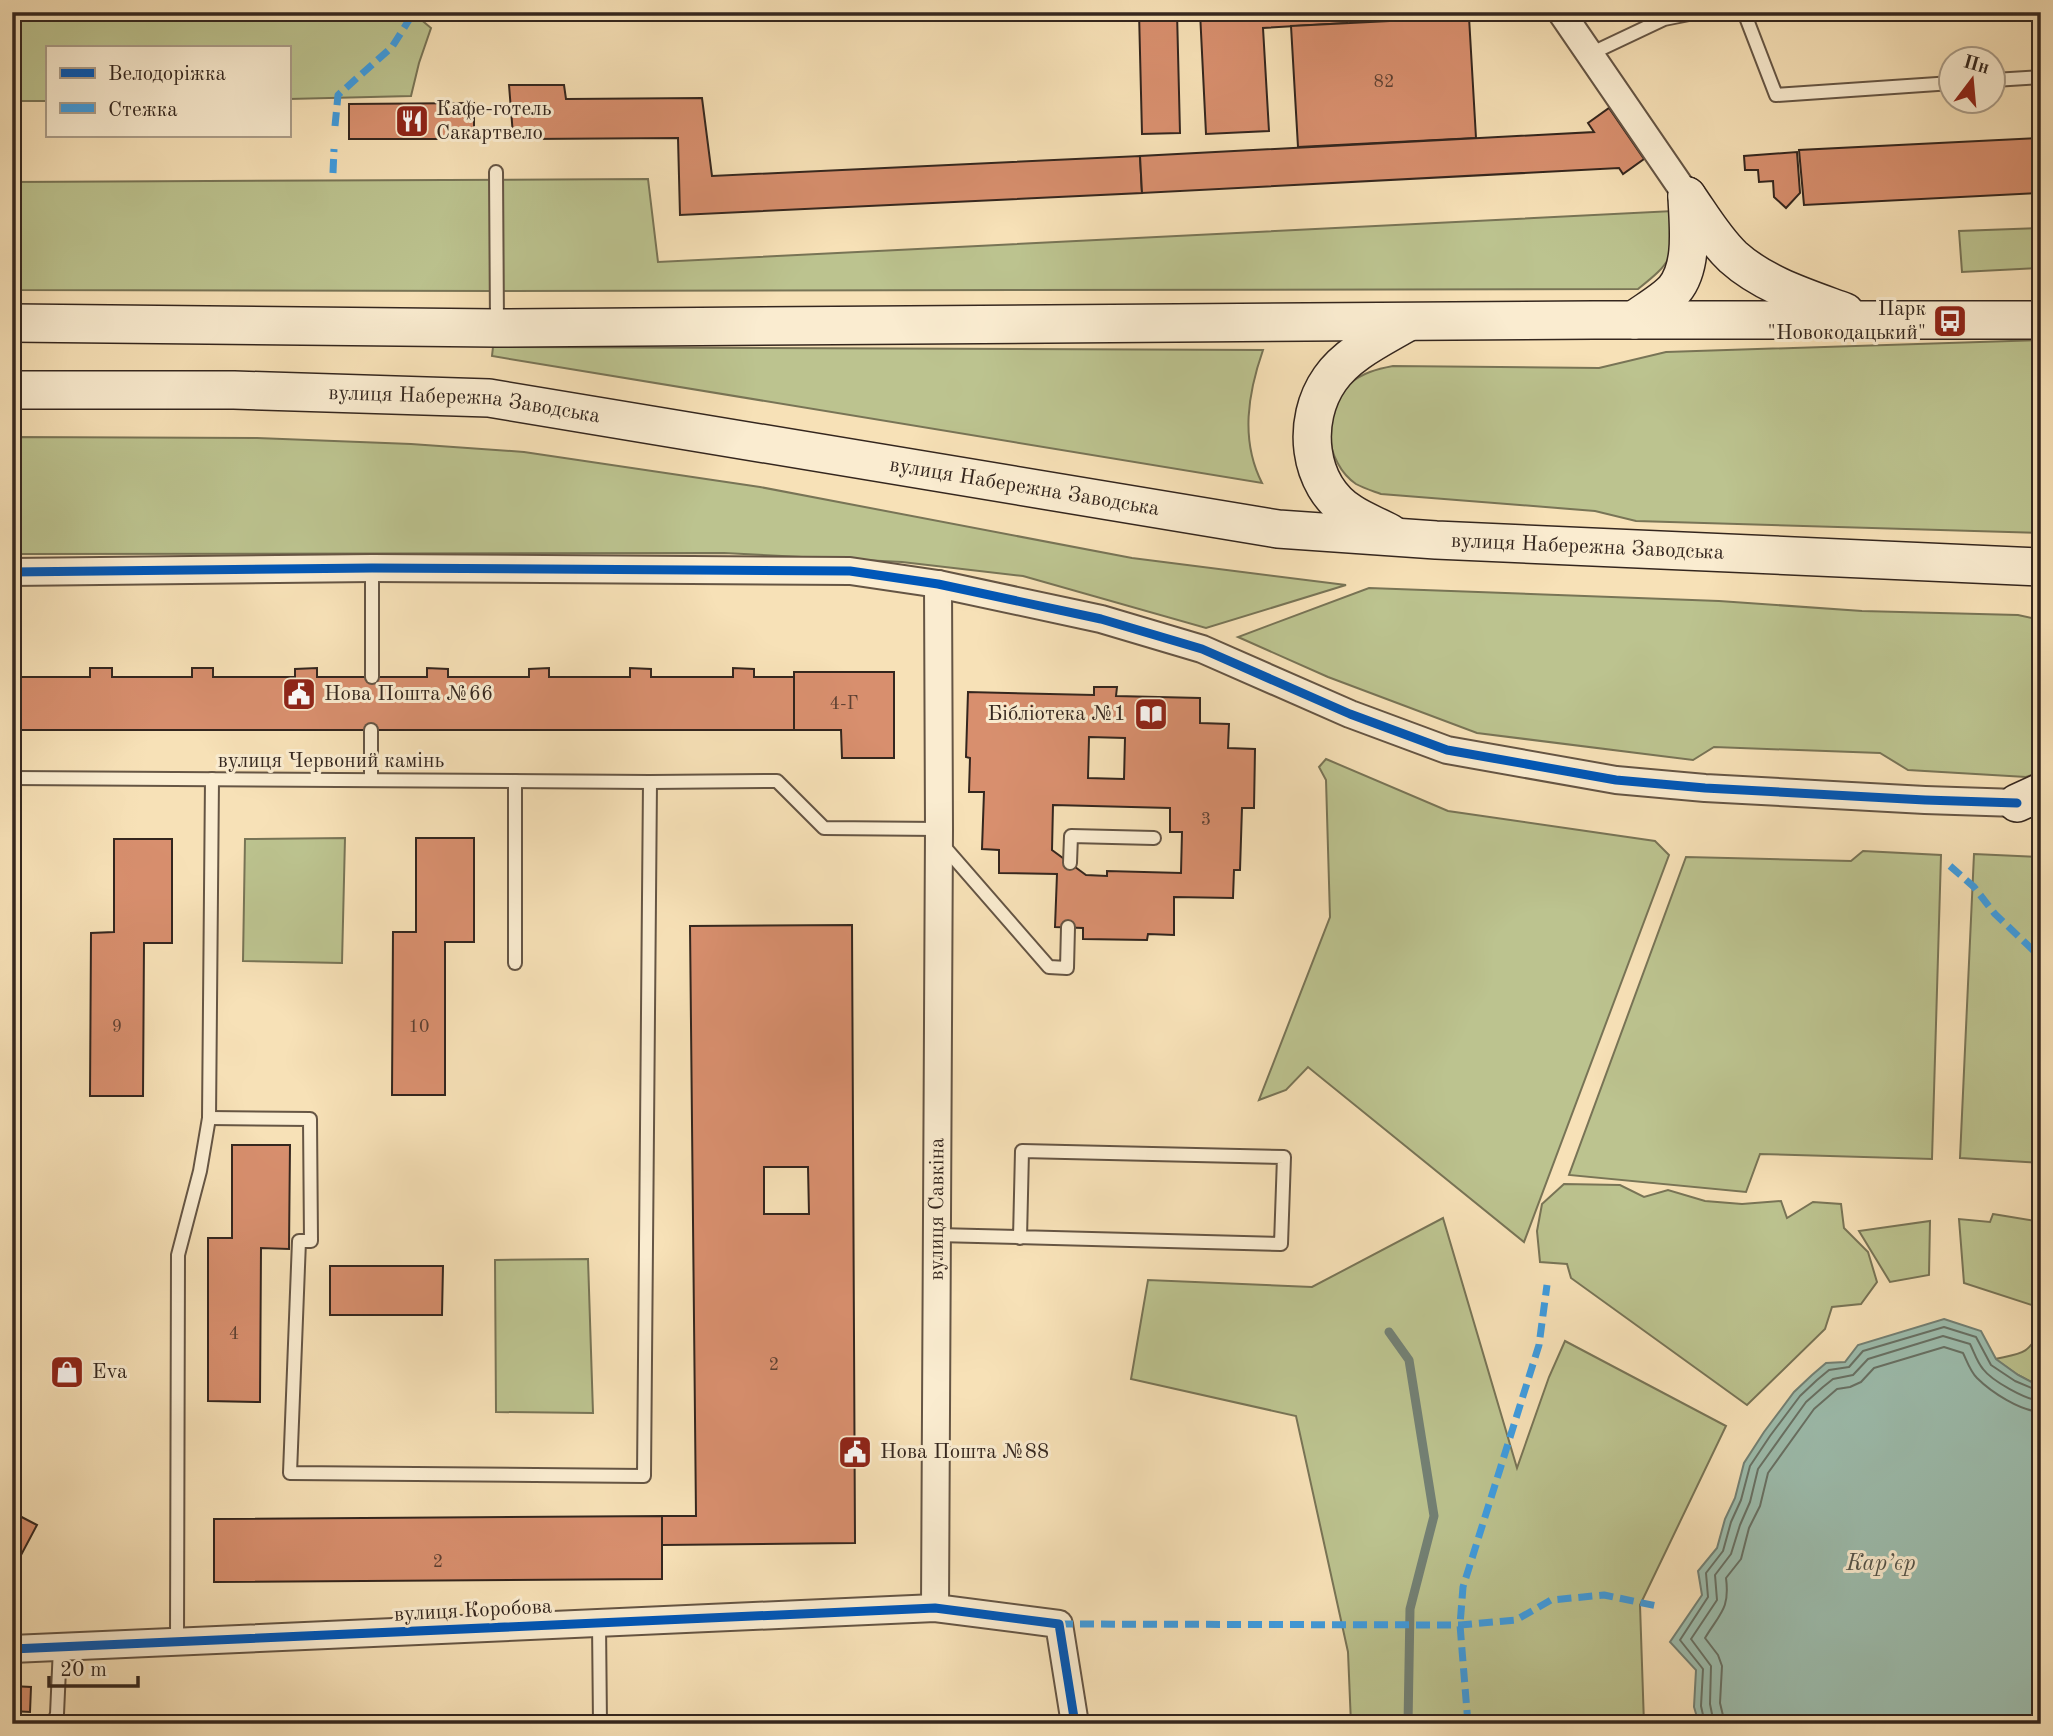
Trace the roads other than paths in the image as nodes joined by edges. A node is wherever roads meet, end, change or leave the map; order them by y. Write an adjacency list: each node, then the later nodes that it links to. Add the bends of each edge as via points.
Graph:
1 (1561, 12): 4 (street)
2 (1699, 12): 4 (lane, via 1664,19)
3 (1744, 12): 7 (lane, via 1776,95)
4 (1590, 54): 9 (street)
5 (2041, 77): 6 (lane)
6 (2008, 79)
7 (1938, 84)
8 (496, 172): 15 (lane)
9 (1687, 197): 10 (main road, via 1685,267 1674,289); 11 (main road, via 1732,256 1750,270 1776,285)
10 (1633, 320): 11 (main road); 13 (main road)
11 (1868, 320): 12 (main road)
12 (2041, 320)
13 (1409, 322): 15 (main road); 17 (main road, via 1369,344 1331,378 1318,401 1311,438 1316,467 1330,493 1350,513)
14 (12, 323): 15 (main road)
15 (497, 328)
16 (12, 390): 17 (main road, вулиця Набережна Заводська, via 234,390 489,398 1278,529)
17 (1401, 539): 18 (main road, вулиця Набережна Заводська)
18 (1993, 565): 19 (main road, вулиця Набережна Заводська); 23 (main road)
19 (2041, 566)
20 (372, 568): 21 (street); 22 (street, via 850,571); 24 (lane)
21 (12, 572)
22 (938, 584): 31 (street, via 1101,619 1202,649 1447,750 1616,780 1705,788); 32 (street, вулиця Савкіна)
23 (2041, 594)
24 (372, 677)
25 (371, 730): 28 (lane)
26 (12, 778): 27 (lane, вулиця Червоний камінь)
27 (212, 779): 28 (lane, вулиця Червоний камінь); 37 (lane)
28 (371, 780): 29 (lane, вулиця Червоний камінь)
29 (515, 781): 30 (lane, вулиця Червоний камінь); 36 (lane)
30 (650, 782): 32 (lane, вулиця Червоний камінь, via 778,781 824,828); 37 (lane, via 644,1476 290,1473 299,1241 311,1241 310,1119)
31 (2033, 801)
32 (939, 834): 35 (lane, via 1049,967 1067,968); 38 (street, вулиця Савкіна)
33 (1154, 838): 34 (lane, via 1071,836)
34 (1070, 863)
35 (1068, 927)
36 (514, 963)
37 (209, 1118): 42 (lane, via 178,1255)
38 (937, 1235): 39 (lane); 40 (street, вулиця Савкіна)
39 (1020, 1238): 39 (lane, via 1281,1244 1284,1157 1023,1151)
40 (935, 1608): 41 (street, вулиця Коробова); 47 (street, via 1059,1624)
41 (598, 1623): 42 (street, вулиця Коробова); 46 (lane)
42 (177, 1642): 43 (street, вулиця Коробова)
43 (60, 1647): 44 (street, вулиця Коробова); 45 (lane, via 57,1714)
44 (12, 1649)
45 (52, 1724)
46 (600, 1724)
47 (1075, 1724)

